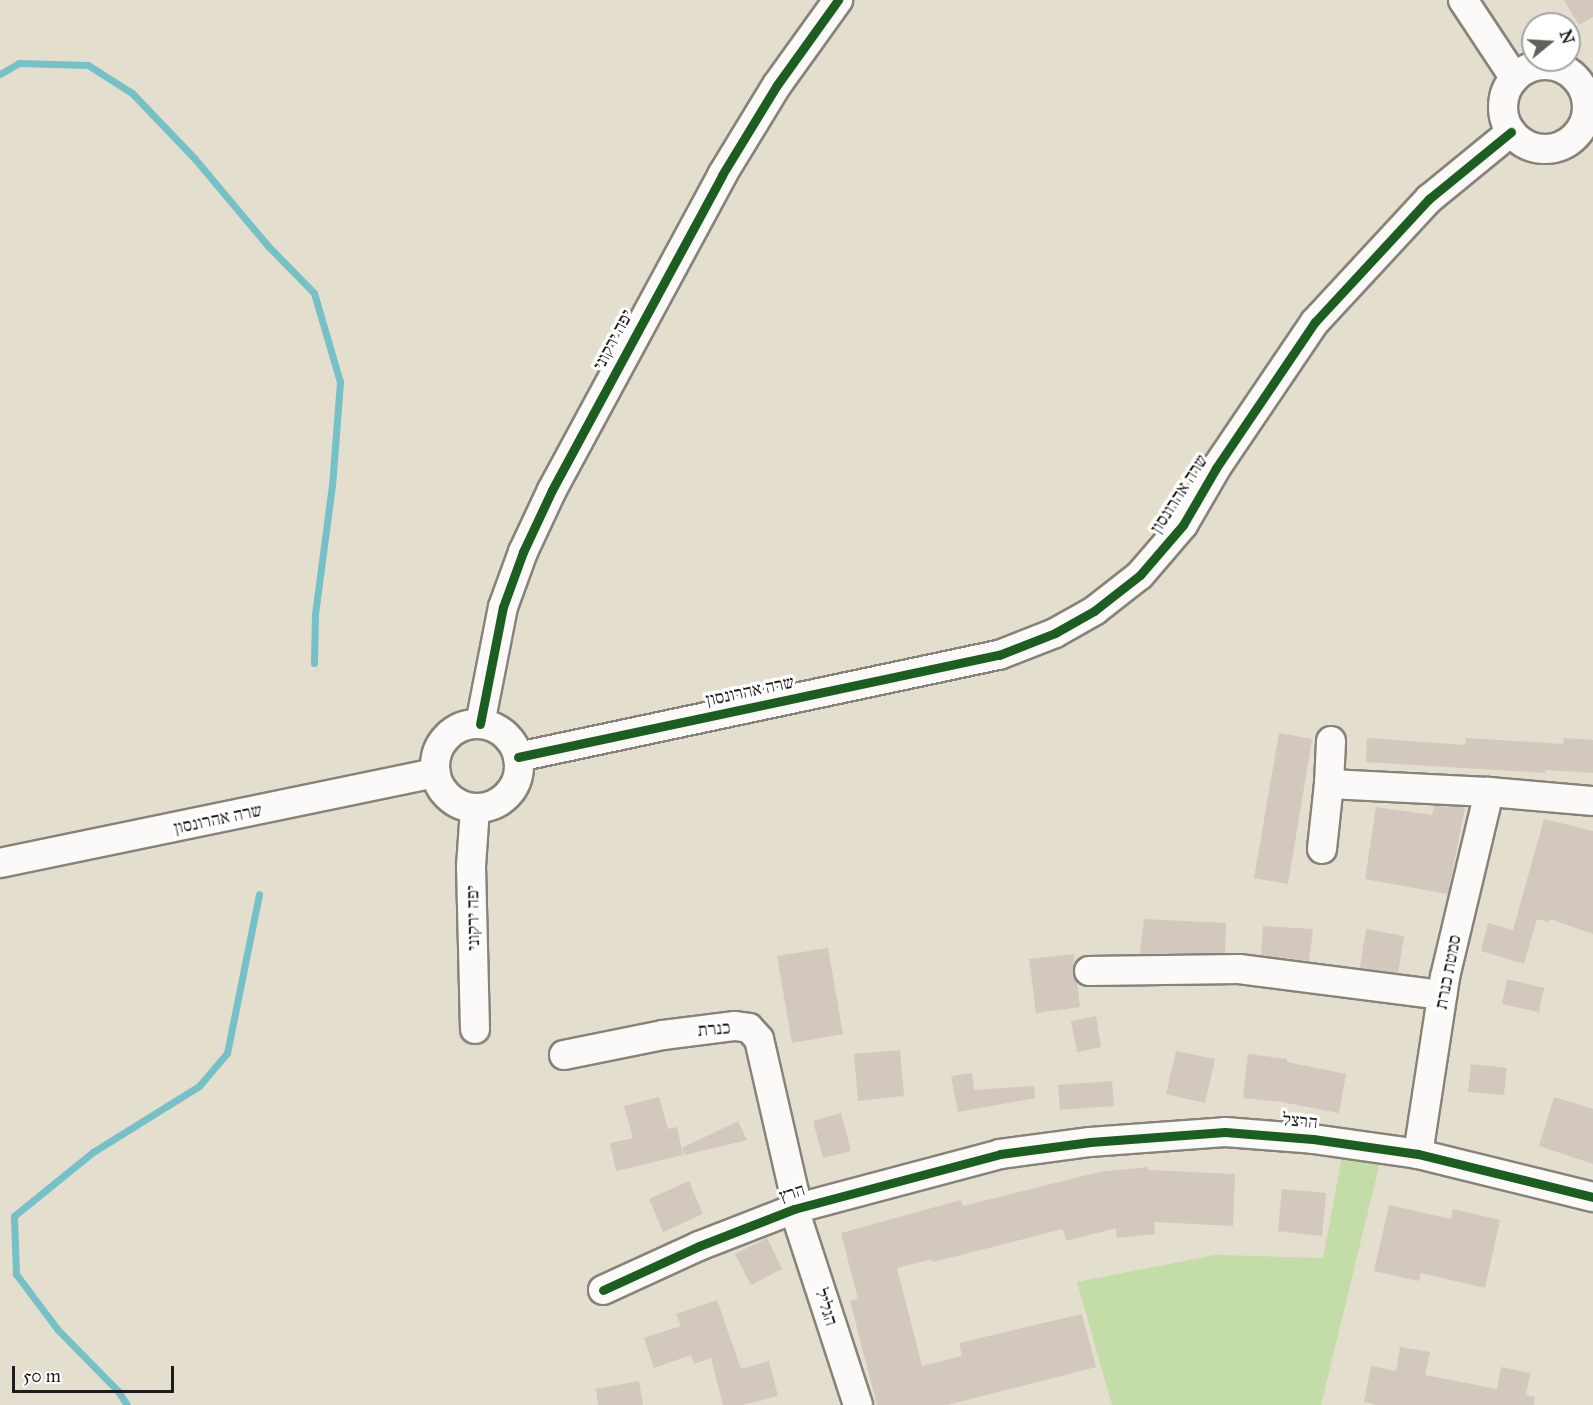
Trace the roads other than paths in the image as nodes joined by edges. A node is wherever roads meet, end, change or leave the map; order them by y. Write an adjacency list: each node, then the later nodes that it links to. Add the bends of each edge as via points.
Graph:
1 (838, 0): 9 (street, יפה ירקוני, via 777,85 722,175 552,490 503,607)
2 (1462, 0): 5 (street)
3 (1486, 0): 4 (street)
4 (1521, 70)
5 (1521, 71)
6 (1522, 72): 8 (street, via 1506,87 1502,104)
7 (1586, 78): 8 (street, via 1588,110 1583,126 1572,140 1558,148 1542,150 1525,145)
8 (1510, 132): 11 (street, שרה אהרונסון, via 1429,199 1315,322 1216,468 1183,525 1140,575 1094,611 1055,633 999,655)
9 (480, 724): 11 (street, via 496,728 510,739); 12 (street, via 450,733 440,746)
10 (1331, 741): 13 (street)
11 (518, 758): 16 (street, via 520,769 515,785 505,798)
12 (436, 773): 16 (street, via 445,793 459,804); 18 (street, שרה אהרונסון)
13 (1329, 784): 14 (street); 17 (street)
14 (1489, 792): 15 (street); 20 (street, סמטת כנרת)
15 (1592, 801)
16 (475, 808): 21 (street, יפה ירקוני, via 471,866)
17 (1322, 849)
18 (0, 863)
19 (1089, 971): 20 (street, via 1239,969)
20 (1442, 995): 24 (street, סמטת כנרת)
21 (475, 1029)
22 (564, 1055): 26 (street, כנרת, via 663,1035 735,1026 749,1028 759,1039 781,1127)
23 (1000, 1154): 24 (street, הרצל, via 1090,1142 1225,1132 1313,1138); 26 (street, הרץ)
24 (1418, 1154): 25 (street, הרצל)
25 (1593, 1197)
26 (794, 1209): 27 (street, הרץ, via 699,1246); 28 (street, הגליל)
27 (603, 1290)
28 (858, 1405)

